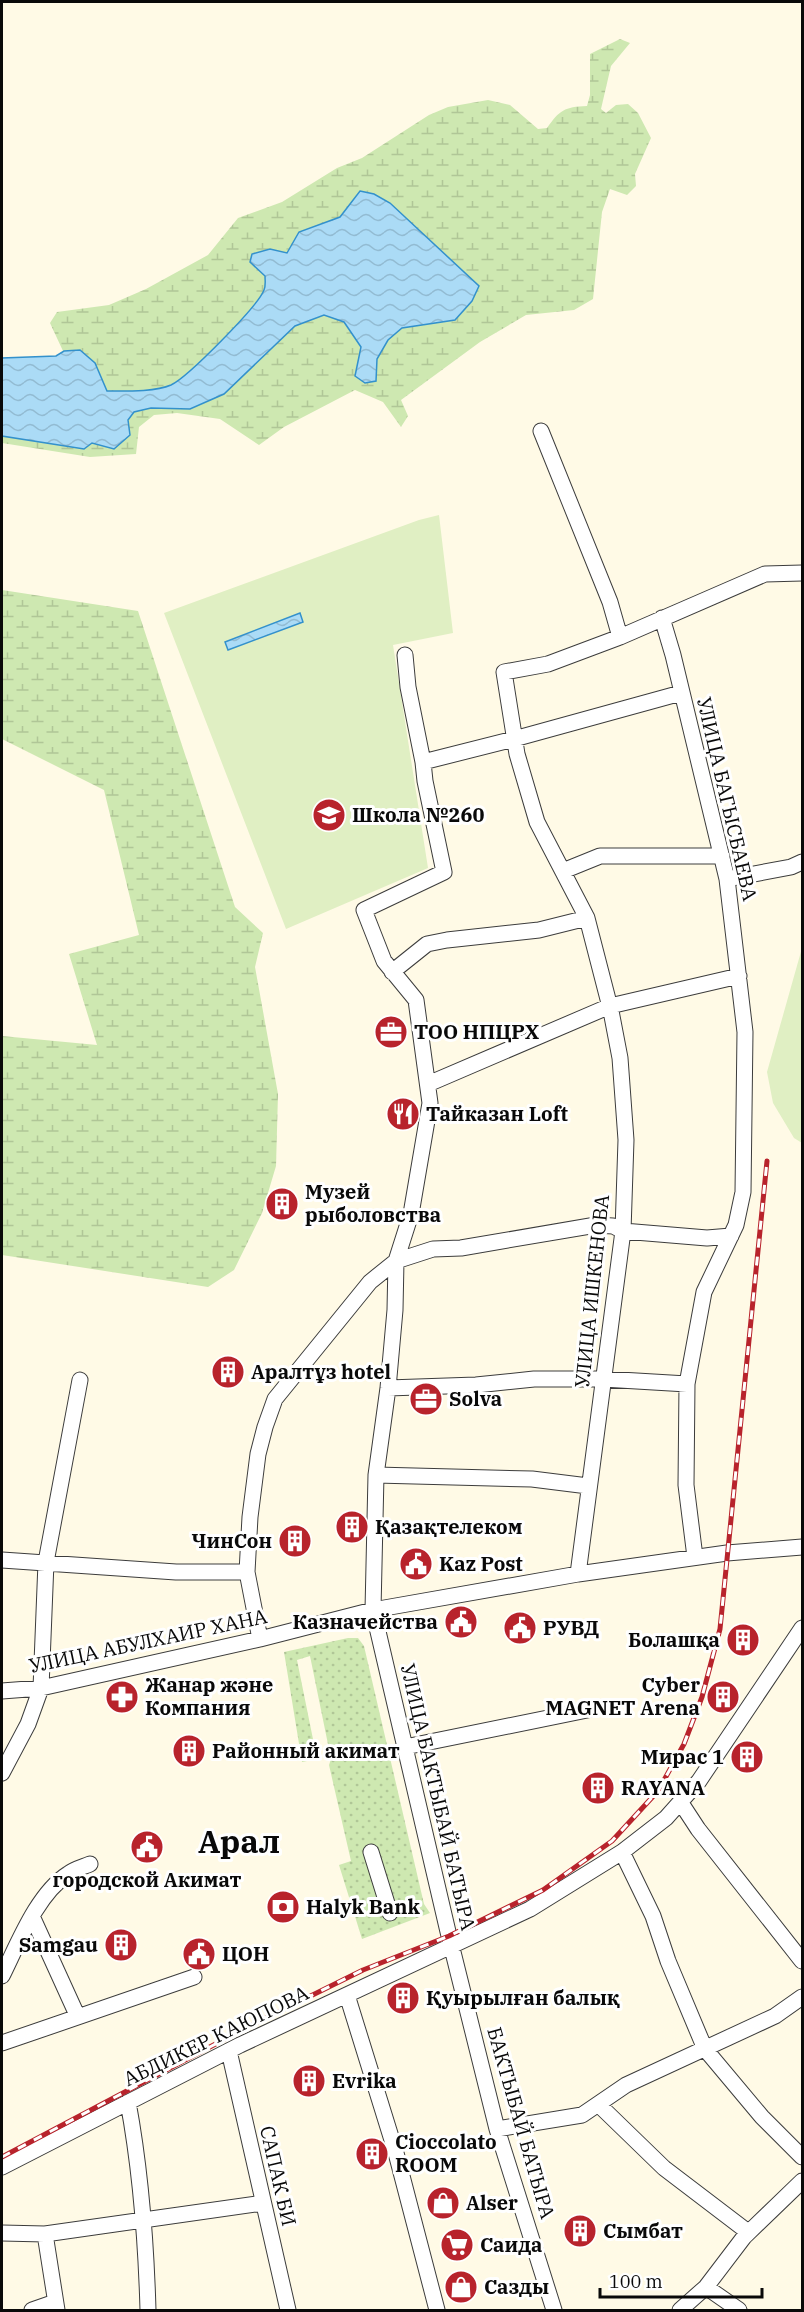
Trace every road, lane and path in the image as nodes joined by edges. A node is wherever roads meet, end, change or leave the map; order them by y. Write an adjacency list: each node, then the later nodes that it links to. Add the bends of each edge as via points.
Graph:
1 (541, 432): 4 (street, via 610,602)
2 (798, 573): 3 (street, via 765,574)
3 (662, 618): 4 (street); 6 (street, УЛИЦА БАГЫСБАЕВА)
4 (620, 637): 7 (street, УЛИЦА ИШКЕНОВА, via 548,663 504,672)
5 (405, 655): 8 (street, УЛИЦА БАКТЫБАЙ БАТЫРА)
6 (681, 693): 7 (street); 9 (street, УЛИЦА БАГЫСБАЕВА)
7 (514, 739): 8 (street); 11 (street, УЛИЦА ИШКЕНОВА, via 537,822)
8 (423, 762): 14 (street, УЛИЦА БАКТЫБАЙ БАТЫРА, via 444,872 364,910)
9 (722, 856): 11 (street, via 600,856); 12 (street, УЛИЦА БАГЫСБАЕВА)
10 (802, 862): 12 (street)
11 (563, 871): 13 (street, УЛИЦА ИШКЕНОВА)
12 (727, 879): 15 (street, УЛИЦА БАГЫСБАЕВА)
13 (587, 918): 14 (street, via 539,930 427,944); 16 (street, УЛИЦА ИШКЕНОВА)
14 (392, 972): 17 (street, УЛИЦА БАКТЫБАЙ БАТЫРА, via 416,1000)
15 (739, 975): 16 (street); 19 (street, УЛИЦА БАГЫСБАЕВА, via 745,1032 742,1192)
16 (610, 1006): 17 (street); 18 (street, УЛИЦА ИШКЕНОВА, via 620,1058 626,1140)
17 (428, 1084): 20 (street, УЛИЦА БАКТЫБАЙ БАТЫРА, via 430,1103 411,1214)
18 (623, 1231): 19 (street, via 707,1238); 20 (street, via 596,1225 433,1249); 21 (street, УЛИЦА ИШКЕНОВА)
19 (731, 1236): 23 (street, УЛИЦА БАГЫСБАЕВА, via 704,1292)
20 (396, 1261): 24 (street, УЛИЦА БАКТЫБАЙ БАТЫРА); 31 (street, via 370,1281 275,1399 258,1454)
21 (603, 1379): 23 (street); 24 (street); 26 (street, УЛИЦА ИШКЕНОВА)
22 (80, 1380): 30 (street)
23 (687, 1384): 28 (street, УЛИЦА БАГЫСБАЕВА, via 686,1485)
24 (388, 1388): 25 (street, УЛИЦА БАКТЫБАЙ БАТЫРА)
25 (376, 1475): 26 (street, via 532,1479); 33 (street, УЛИЦА БАКТЫБАЙ БАТЫРА)
26 (588, 1486): 32 (street, УЛИЦА ИШКЕНОВА)
27 (802, 1547): 28 (street, УЛИЦА АБУЛХАИР ХАНА)
28 (695, 1557): 32 (street, УЛИЦА АБУЛХАИР ХАНА)
29 (2, 1560): 30 (street)
30 (46, 1562): 31 (street, via 176,1572); 36 (street)
31 (247, 1572): 35 (street)
32 (578, 1574): 33 (street, УЛИЦА АБУЛХАИР ХАНА)
33 (373, 1610): 35 (street, УЛИЦА АБУЛХАИР ХАНА); 39 (street, УЛИЦА БАКТЫБАЙ БАТЫРА)
34 (802, 1628): 41 (street, АБДИКЕР КАЮПОВА)
35 (260, 1639): 36 (street, УЛИЦА АБУЛХАИР ХАНА)
36 (41, 1688): 37 (street, УЛИЦА АБУЛХАИР ХАНА); 40 (street, via 28,1724)
37 (2, 1691)
38 (597, 1708): 39 (street)
39 (405, 1747): 47 (street, УЛИЦА БАКТЫБАЙ БАТЫРА)
40 (2, 1773)
41 (681, 1803): 43 (street, АБДИКЕР КАЮПОВА); 48 (street)
42 (371, 1852): 45 (street)
43 (622, 1852): 47 (street, АБДИКЕР КАЮПОВА, via 530,1909); 55 (street, via 653,1916)
44 (90, 1864): 46 (street, via 68,1873)
45 (390, 1913)
46 (32, 1916): 49 (street); 53 (street)
47 (451, 1946): 51 (street, АБДИКЕР КАЮПОВА); 59 (street, БАКТЫБАЙ БАТЫРА)
48 (802, 1961)
49 (2, 1976)
50 (194, 1977): 53 (street)
51 (348, 1995): 56 (street, АБДИКЕР КАЮПОВА); 73 (street, via 396,2153)
52 (802, 1997): 55 (street, via 775,2016)
53 (77, 2015): 54 (street)
54 (2, 2043)
55 (705, 2049): 58 (street, via 626,2085); 60 (street, via 762,2117)
56 (229, 2051): 57 (street, АБДИКЕР КАЮПОВА); 63 (street, САПАК БИ)
57 (129, 2102): 61 (street, АБДИКЕР КАЮПОВА); 64 (street)
58 (598, 2104): 59 (street, via 582,2115); 65 (street, via 664,2168)
59 (497, 2129): 74 (street, БАКТЫБАЙ БАТЫРА)
60 (802, 2157)
61 (2, 2167)
62 (802, 2181): 65 (street)
63 (263, 2203): 64 (street); 72 (street, САПАК БИ)
64 (144, 2219): 67 (street); 71 (street)
65 (748, 2232): 68 (street)
66 (2, 2233): 67 (street)
67 (45, 2234): 69 (street)
68 (705, 2287): 75 (street); 76 (street)
69 (56, 2306): 70 (street)
70 (32, 2310)
71 (148, 2310)
72 (288, 2310)
73 (437, 2310)
74 (554, 2310)
75 (680, 2310)
76 (739, 2310)

